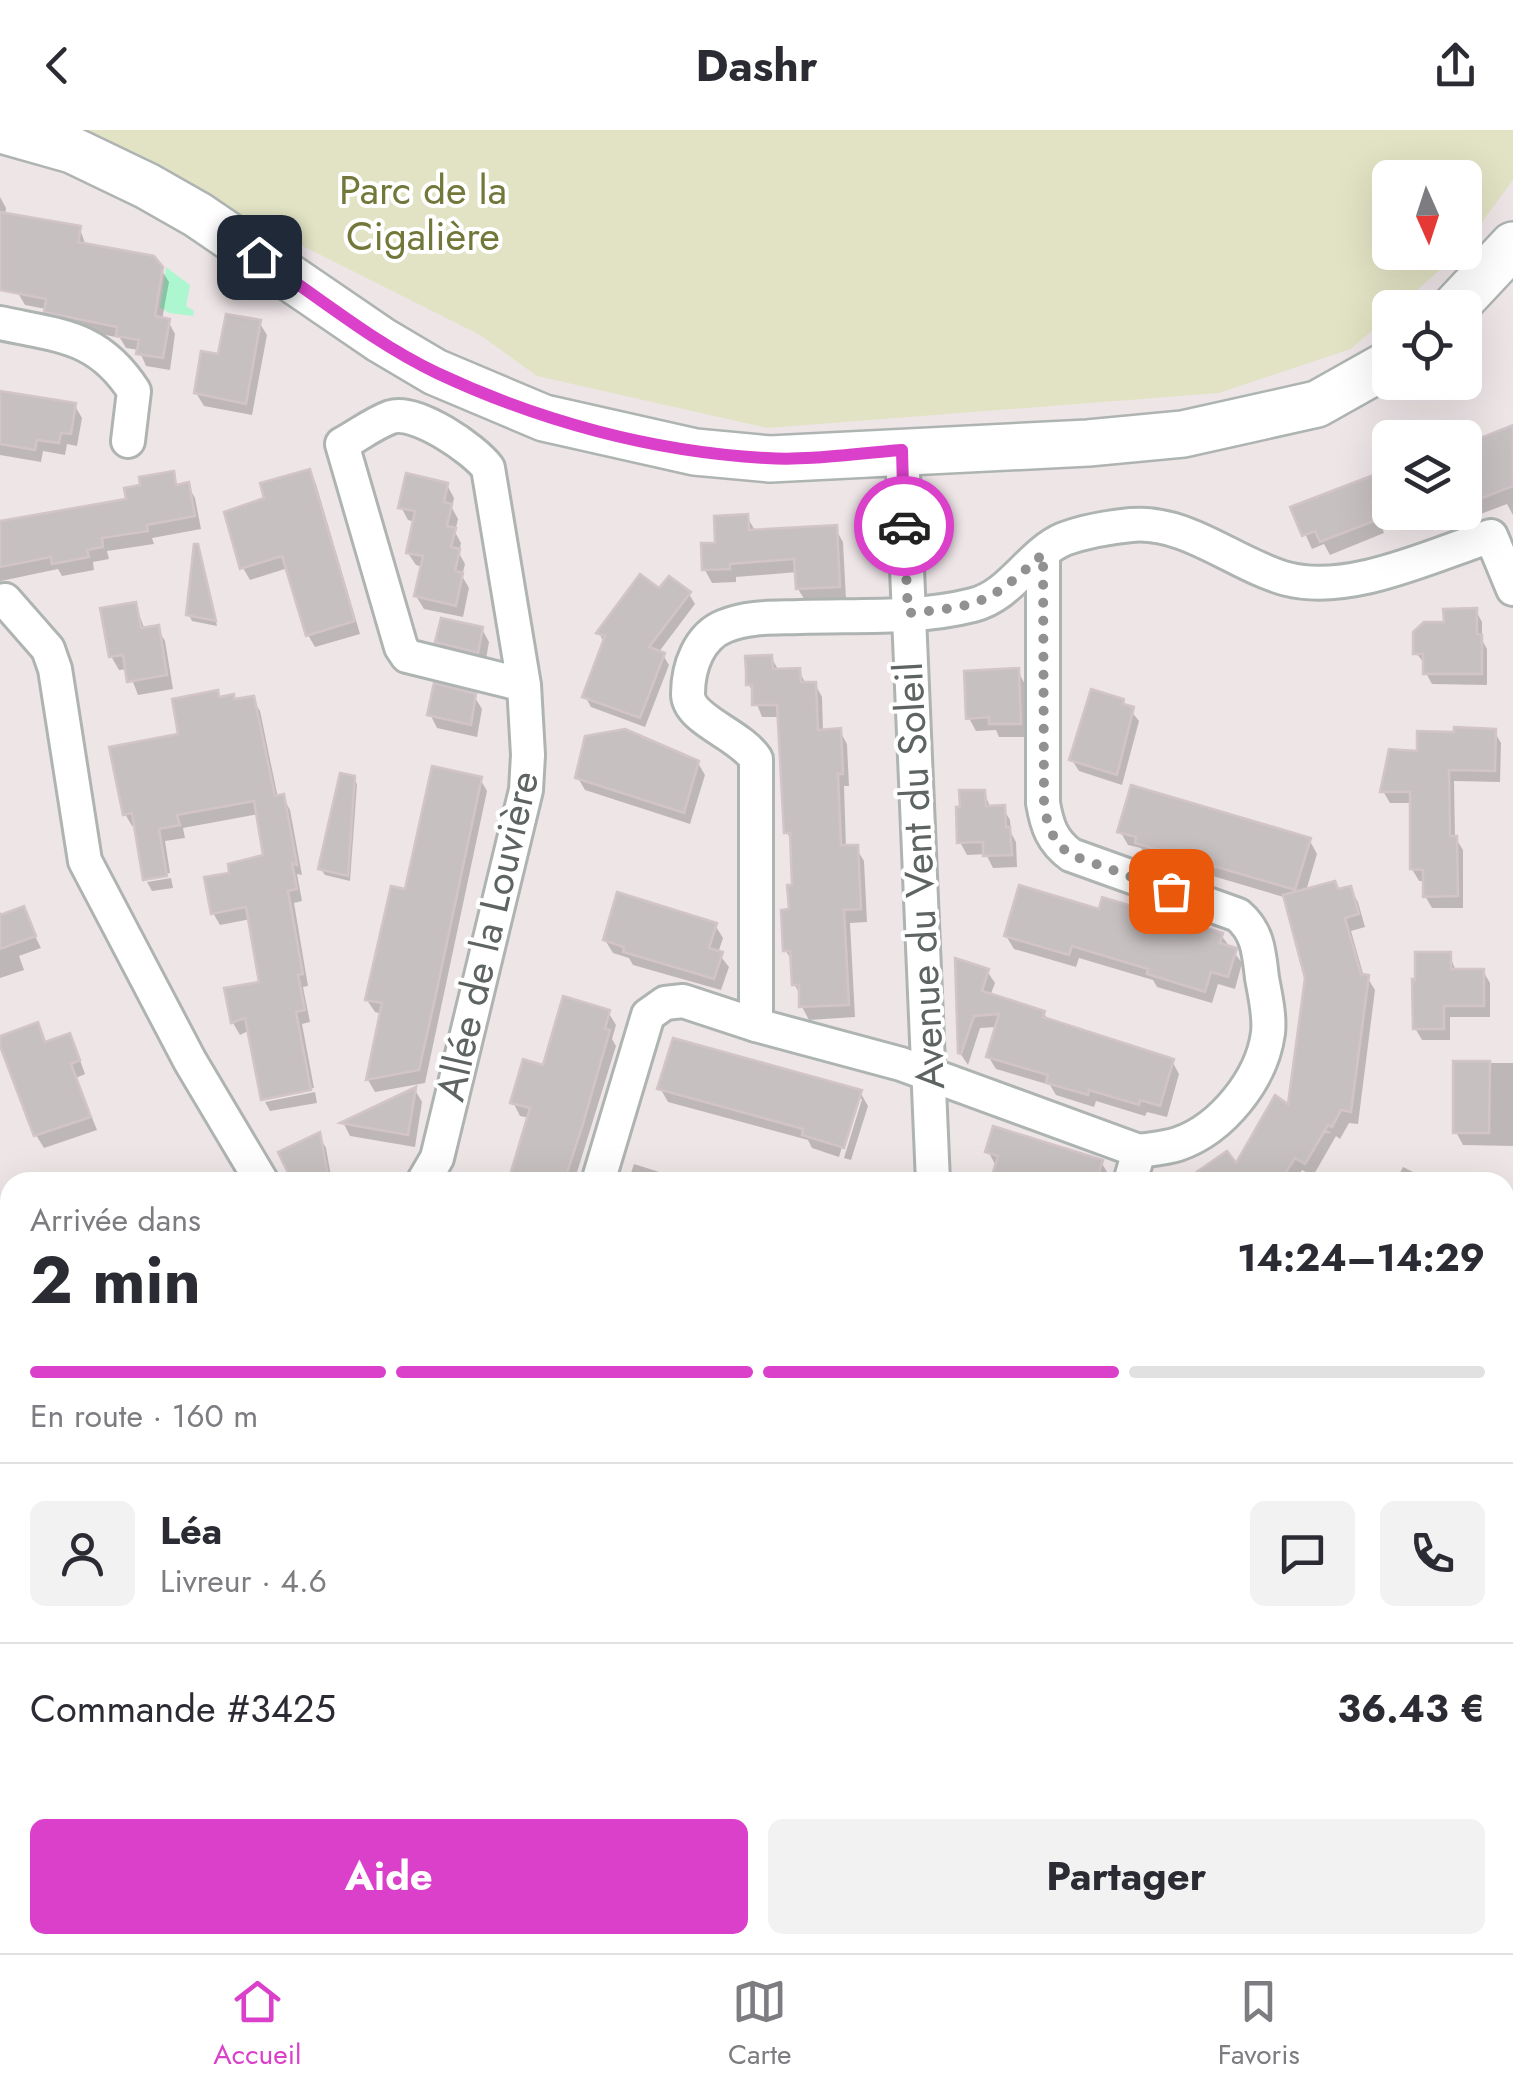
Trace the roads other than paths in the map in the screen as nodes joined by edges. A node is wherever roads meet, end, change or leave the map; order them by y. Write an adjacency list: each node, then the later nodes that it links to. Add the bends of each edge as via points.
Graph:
1 (1, 130): 7 (main road, via 72,150 147,186 435,372 544,418 695,452 770,458)
2 (1513, 245): 3 (main road)
3 (1471, 290)
4 (0, 324): 6 (street, via 99,351 134,390)
5 (1372, 373): 7 (main road, via 1317,404 1183,434)
6 (128, 441)
7 (902, 450): 12 (street, Avenue du Vent du Soleil)
8 (1502, 532): 9 (street, via 1368,576 1327,582 1278,576 1158,526 1064,540); 10 (street)
9 (1043, 554): 12 (street, via 988,600); 16 (street, via 1044,803 1058,846 1238,915 1257,940 1268,1032 1249,1083 1203,1132 1177,1145)
10 (1513, 589)
11 (5, 600): 17 (street, via 48,649 55,669 85,861)
12 (908, 613): 14 (street, via 752,619 710,634 698,648 690,705 746,744 756,759); 15 (street, Avenue du Vent du Soleil)
13 (524, 686): 13 (street, Allée de la Louvière, via 488,468 478,454 416,418 394,415 337,432 407,656); 18 (street, Allée de la Louvière, via 528,755 521,822)
14 (756, 1026): 15 (street); 19 (street, via 683,1001 665,1002 648,1016)
15 (929, 1074): 16 (street); 20 (street, Avenue du Vent du Soleil)
16 (1140, 1150): 21 (street)
17 (256, 1172)
18 (428, 1172)
19 (601, 1172)
20 (933, 1172)
21 (1133, 1172)

